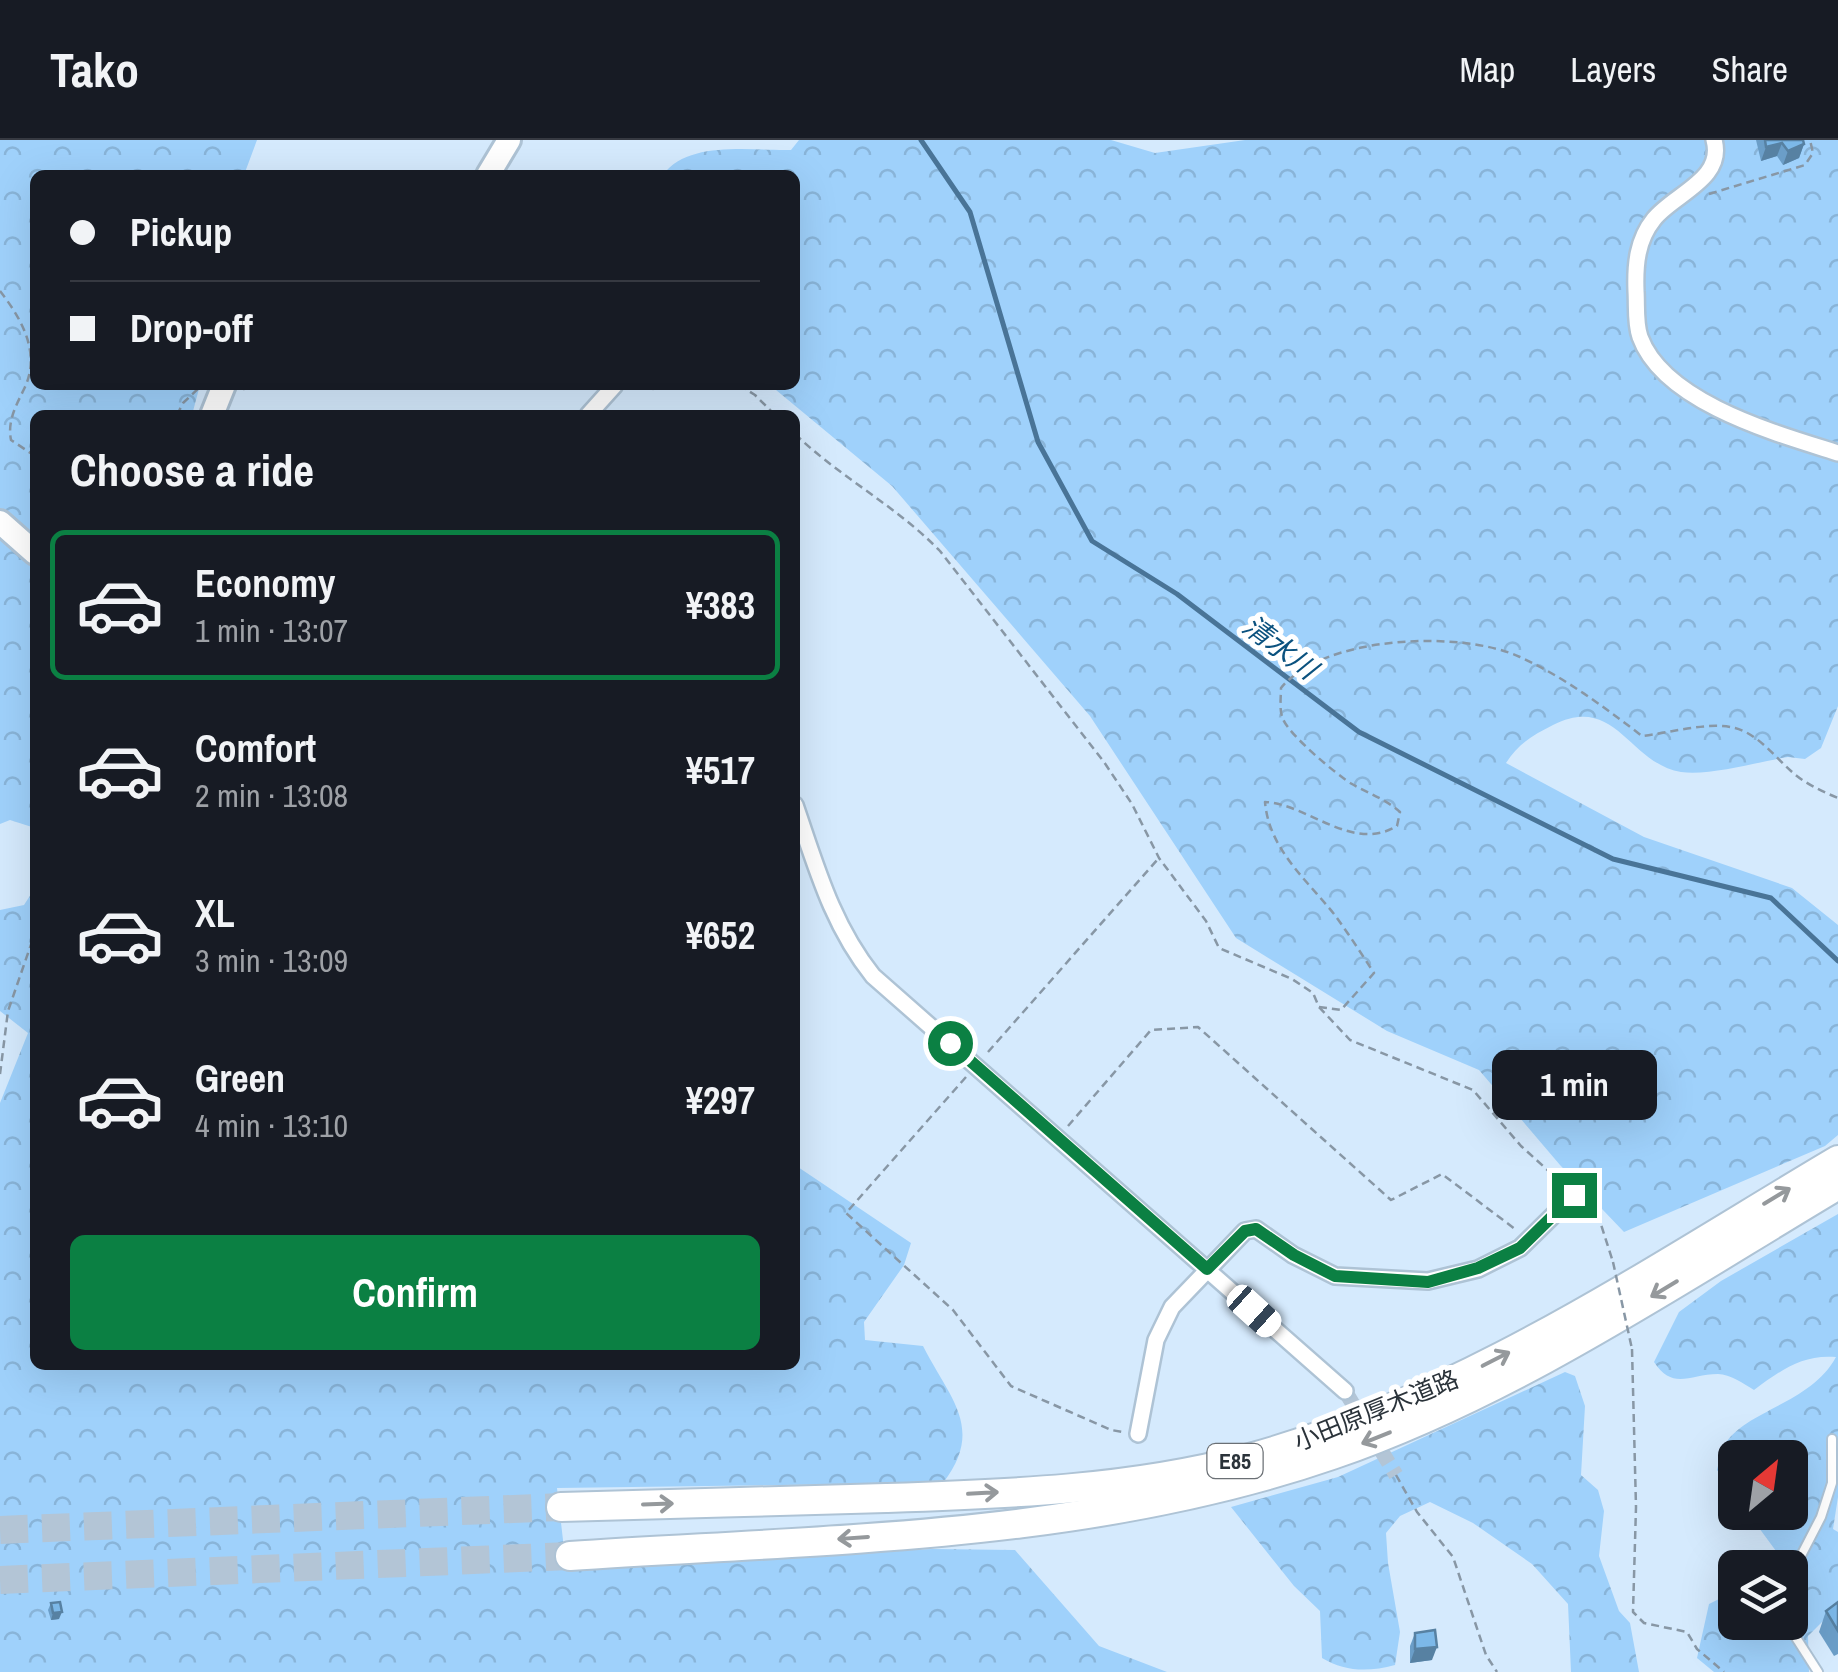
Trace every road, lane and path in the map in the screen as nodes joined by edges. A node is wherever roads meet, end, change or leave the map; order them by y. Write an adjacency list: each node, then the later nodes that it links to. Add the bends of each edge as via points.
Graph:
1 (509, 140): 4 (street)
2 (1714, 140): 5 (street, via 1712,167)
3 (1810, 140): 5 (path, via 1813,153 1805,164)
4 (491, 170)
5 (1674, 201): 17 (street, via 1649,227 1636,260 1638,330 1652,360 1740,422)
6 (0, 291): 7 (path, via 22,323)
7 (30, 372)
8 (30, 372): 16 (path, via 10,422 11,440)
9 (210, 390): 12 (path)
10 (610, 390): 13 (street)
11 (746, 390): 14 (path)
12 (179, 410)
13 (592, 410)
14 (770, 410)
15 (800, 439): 22 (path, via 940,551 1104,762)
16 (30, 453)
17 (1838, 453)
18 (0, 522): 19 (street)
19 (30, 549)
20 (1838, 798): 24 (path, via 1735,728 1642,736 1599,703 1502,650 1444,642 1372,645 1324,657 1281,688 1282,718 1303,746 1400,812 1398,826 1386,833 1346,832 1283,803 1265,802 1266,822 1281,850 1374,973 1341,1010)
21 (800, 820): 25 (street, via 833,916 852,949 873,976)
22 (1158, 858): 24 (path, via 1220,948 1292,978); 25 (path)
23 (30, 947): 26 (path, via 8,1011)
24 (1319, 1007): 30 (path, via 1350,1040 1473,1090)
25 (976, 1066): 27 (street); 34 (path, via 846,1213 953,1310 1010,1386 1112,1430)
26 (0, 1074)
27 (1057, 1138): 31 (path, via 1151,1030 1198,1027 1390,1200 1442,1174); 32 (street)
28 (1838, 1160): 37 (highway, 小田原厚木道路 / E85, one-way to 28, via 1037,1491 1244,1459 1381,1413 1501,1356)
29 (1838, 1185): 39 (highway, 小田原厚木道路 / E85, one-way to 39, via 1494,1384 1426,1418 1252,1481 1032,1522)
30 (1574, 1195): 31 (street); 42 (path, bridge, via 1597,1212 1632,1349 1633,1612 1644,1623 1687,1632)
31 (1528, 1240): 32 (street, via 1478,1268 1428,1282 1335,1276 1256,1229 1245,1231)
32 (1207, 1269): 33 (street); 34 (street, via 1172,1307 1156,1340)
33 (1344, 1391)
34 (1138, 1434)
35 (1832, 1439): 38 (lane, via 1832,1483)
36 (1396, 1475): 41 (path, via 1453,1556)
37 (561, 1508)
38 (1804, 1550)
39 (570, 1556)
40 (1798, 1640): 43 (lane)
41 (1497, 1672)
42 (1724, 1672)
43 (1818, 1672)

